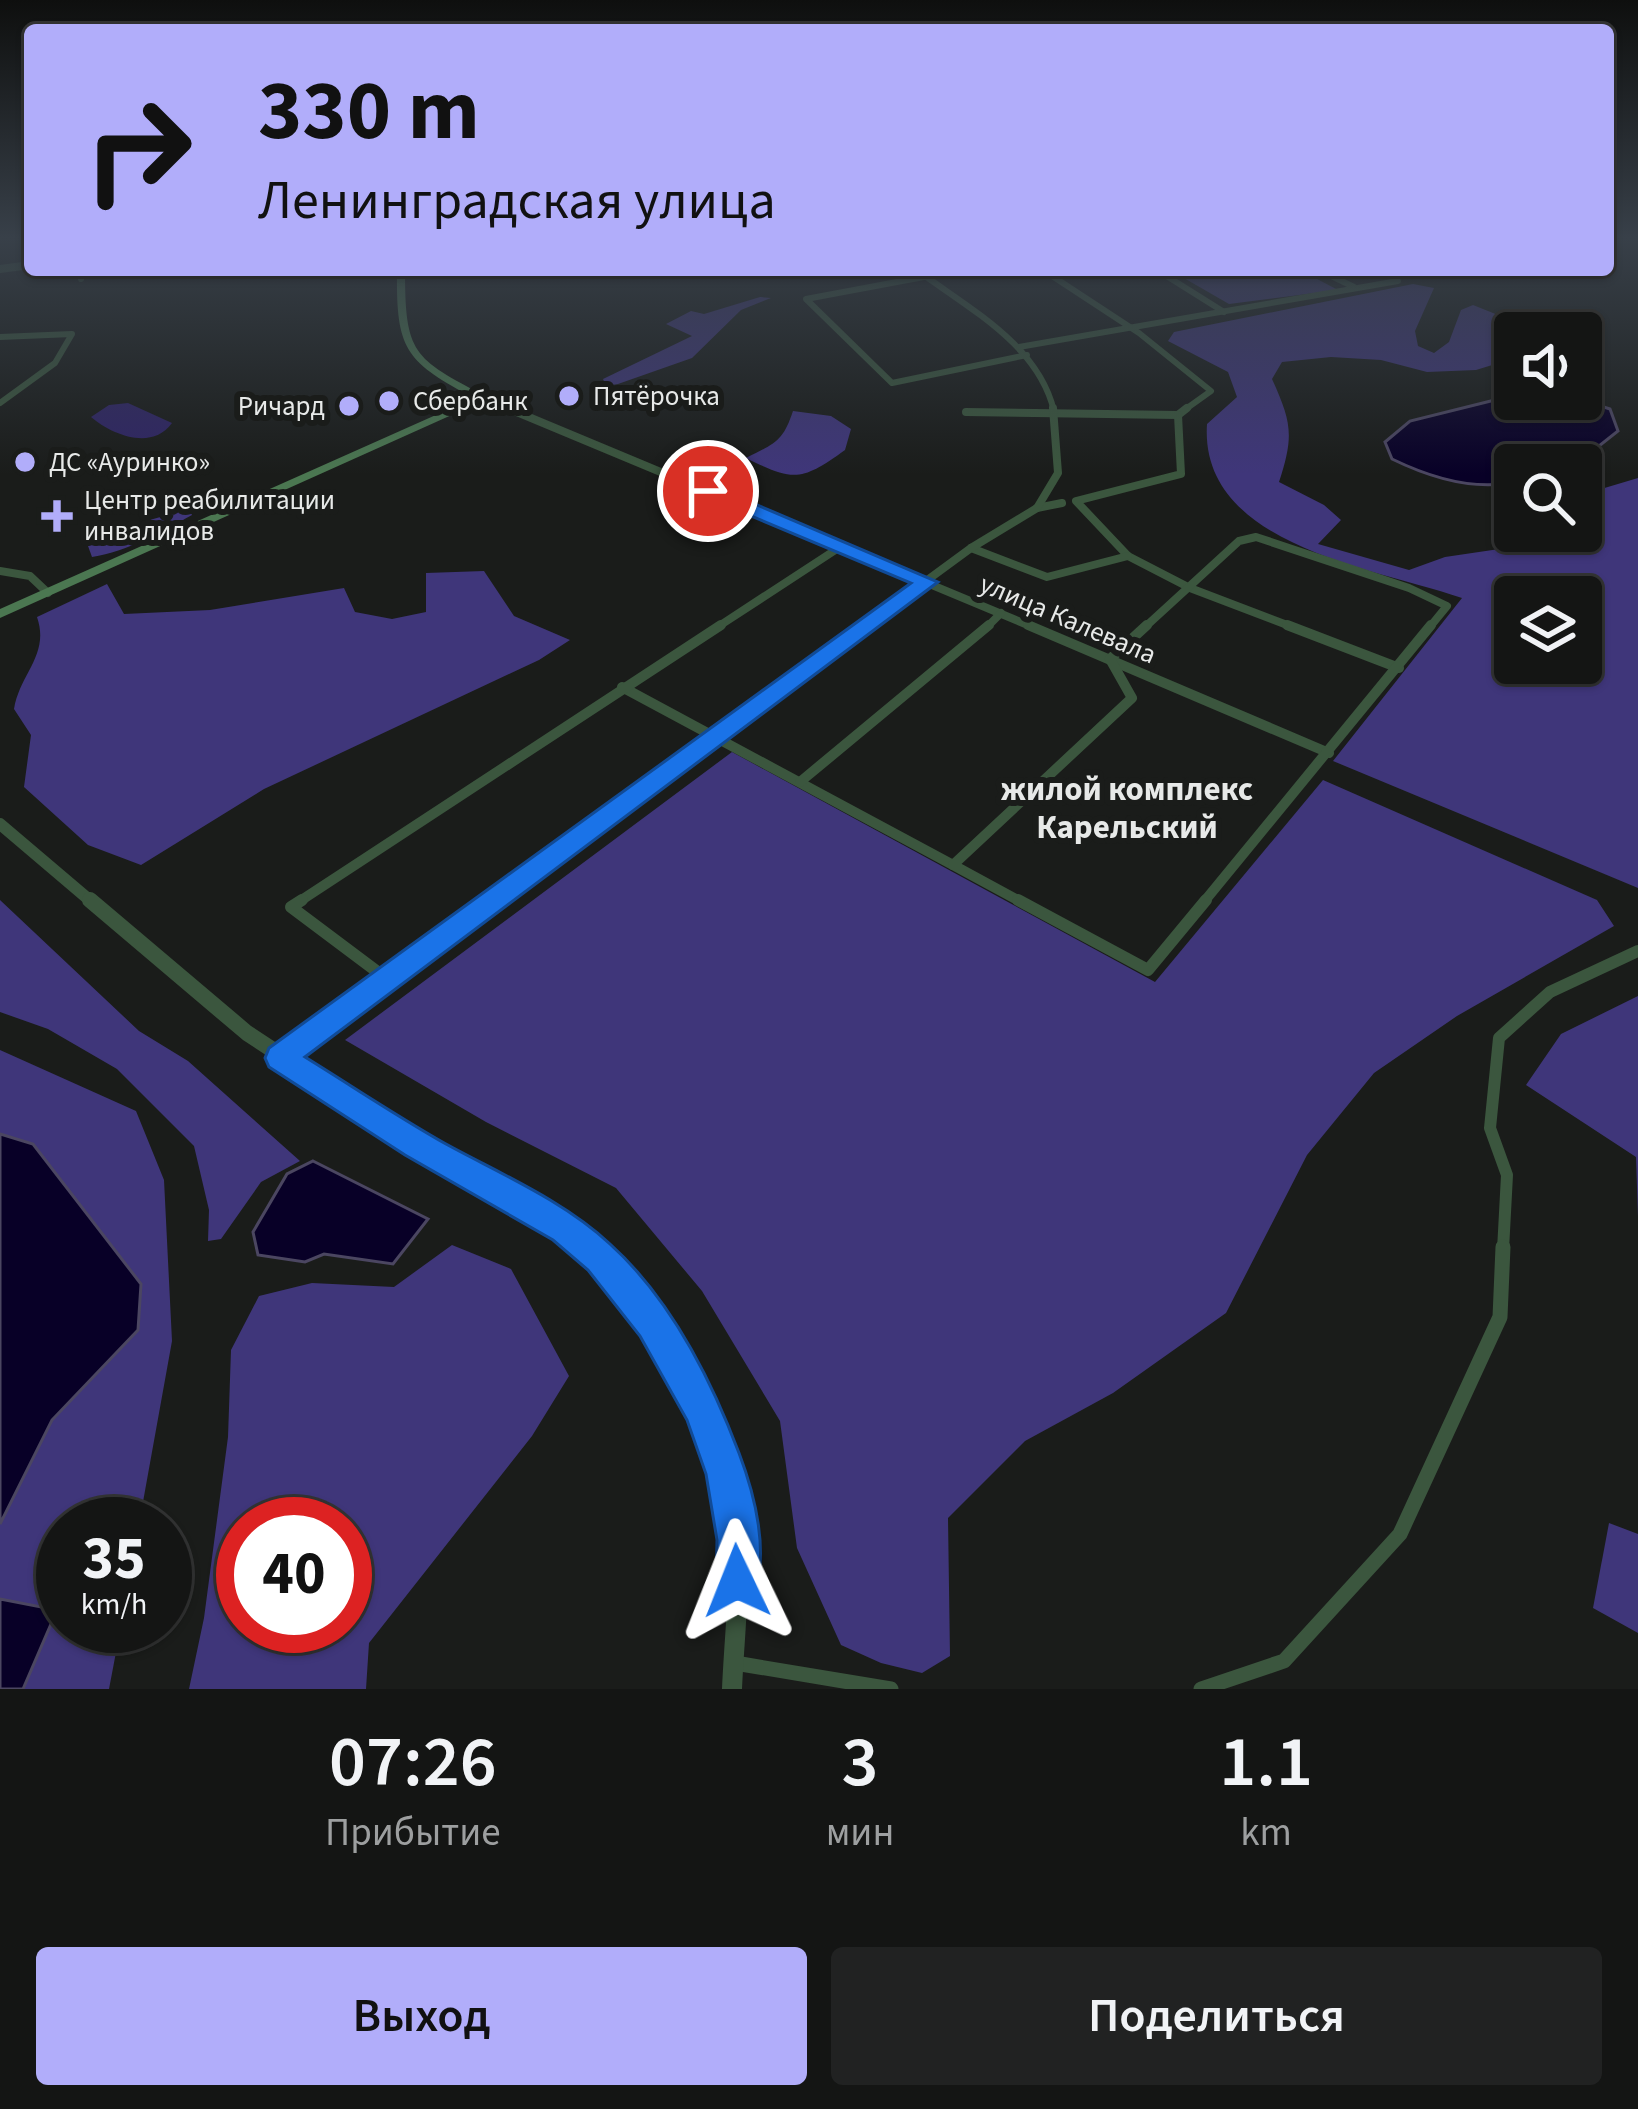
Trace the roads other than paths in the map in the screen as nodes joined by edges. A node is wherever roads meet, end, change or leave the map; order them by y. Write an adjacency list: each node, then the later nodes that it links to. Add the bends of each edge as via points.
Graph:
1 (401, 317): 10 (main road, улица Калевала, via 423,367)
2 (824, 317): 9 (street, via 892,383)
3 (978, 317): 8 (street)
4 (1113, 317): 6 (street)
5 (1187, 317): 6 (street)
6 (1125, 325): 8 (street); 14 (street, via 1211,391)
7 (0, 337): 11 (street, via 72,334 55,363)
8 (1018, 347): 9 (street)
9 (1027, 356): 13 (street, via 1047,381)
10 (482, 398): 17 (street, улица Калевала); 25 (main road)
11 (0, 403)
12 (966, 412): 13 (street)
13 (1055, 415): 14 (street); 16 (street, via 1058,473)
14 (1178, 415): 21 (street, via 1181,474 1076,501)
15 (1062, 503): 16 (street)
16 (1037, 508): 20 (street)
17 (759, 509): 18 (street); 19 (street, улица Калевала)
18 (716, 536)
19 (843, 545): 23 (street, улица Калевала); 30 (street)
20 (970, 548): 21 (street, via 1048,577); 23 (street)
21 (1128, 556): 24 (street)
22 (0, 571): 25 (street, via 30,576)
23 (927, 582): 27 (street, улица Калевала); 31 (street)
24 (1190, 588): 28 (street); 29 (street); 29 (street, via 1239,541 1256,537 1448,606)
25 (48, 593): 26 (main road)
26 (0, 614)
27 (1001, 614): 28 (street, улица Калевала); 33 (street)
28 (1110, 659): 32 (street, улица Калевала); 35 (street, via 1132,698)
29 (1399, 668): 32 (street)
30 (622, 687): 31 (street); 37 (street, via 291,907)
31 (716, 737): 33 (street); 37 (street)
32 (1329, 753): 35 (street, via 1148,970)
33 (800, 782): 35 (street)
34 (0, 824): 38 (street)
35 (953, 865)
36 (1638, 950): 42 (street, via 1550,992 1499,1038 1490,1128 1507,1175 1500,1317 1400,1534 1284,1661)
37 (387, 979): 38 (street)
38 (280, 1058): 39 (street, via 565,1228 626,1287 703,1410 727,1474 738,1540)
39 (735, 1663): 40 (street); 41 (street)
40 (732, 1689)
41 (891, 1689)
42 (1201, 1689)

